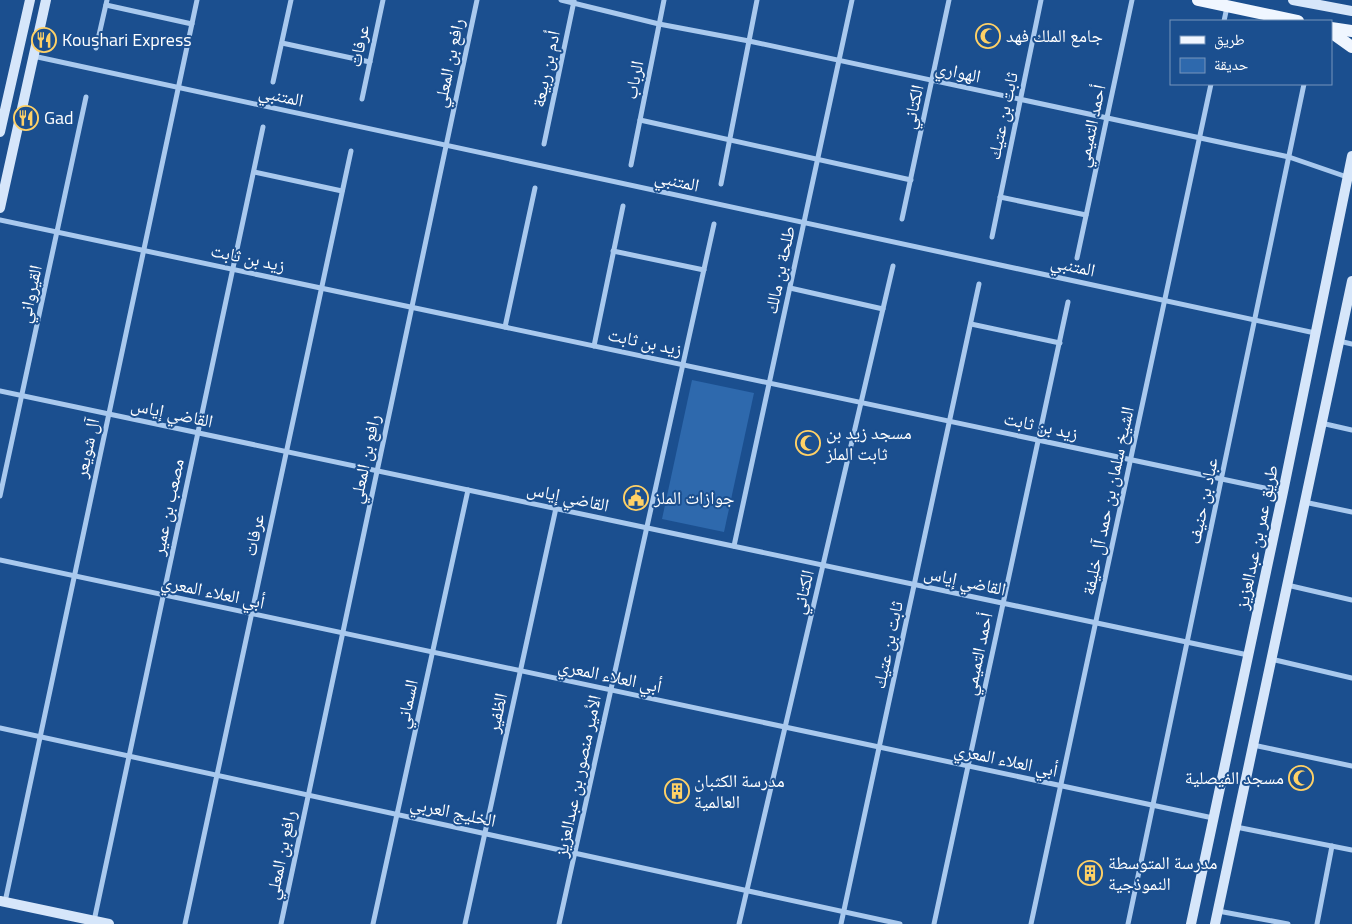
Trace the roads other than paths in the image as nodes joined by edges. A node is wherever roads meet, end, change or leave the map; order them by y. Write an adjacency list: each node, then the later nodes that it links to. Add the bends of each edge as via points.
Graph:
1 (30, 0): 42 (main road)
2 (46, 0): 31 (main road)
3 (197, 0): 22 (street, آل شويعر)
4 (291, 0): 28 (street)
5 (383, 0): 33 (street, عرفات)
6 (477, 0): 50 (street, رافع بن المعلي)
7 (561, 0): 16 (street, الهواري)
8 (664, 0): 23 (street, الرباب)
9 (757, 0): 27 (street)
10 (852, 0): 32 (street, طلحة بن مالك)
11 (949, 0): 34 (street, الكتاني)
12 (1041, 0): 41 (street, ثابت بن عتيك)
13 (1132, 0): 43 (street, أحمد التميمي)
14 (1198, 0): 18 (main road)
15 (1293, 0): 19 (main road)
16 (574, 1): 23 (street, الهواري); 49 (street, أدم بن ربيعة)
17 (106, 3): 22 (street); 30 (street)
18 (1227, 6): 20 (street); 21 (main road)
19 (1352, 11)
20 (1224, 20)
21 (1293, 20)
22 (192, 24): 38 (street, آل شويعر)
23 (659, 24): 27 (street, الهواري); 44 (street, الرباب)
24 (1332, 28): 25 (main road)
25 (1352, 31)
26 (1332, 33): 29 (main road)
27 (749, 41): 32 (street, الهواري); 48 (street)
28 (282, 43): 33 (street); 35 (street)
29 (1352, 47)
30 (96, 48)
31 (33, 56): 38 (street, المتنبي); 64 (main road)
32 (839, 60): 34 (street, الهواري); 54 (street, طلحة بن مالك)
33 (370, 62): 40 (street, عرفات)
34 (932, 80): 41 (street, الهواري); 58 (street, الكتاني)
35 (273, 82)
36 (1211, 85): 47 (street, الشيخ سلمان بن حمد آل خليفة)
37 (1304, 85): 53 (street, عباد بن حنيف)
38 (178, 88): 50 (street, المتنبي); 72 (street, آل شويعر)
39 (86, 97): 70 (street, القيرواني)
40 (362, 99)
41 (1020, 99): 43 (street, الهواري); 62 (street, ثابت بن عتيك)
42 (2, 114): 46 (main road)
43 (1107, 118): 47 (street, الهواري); 65 (street, أحمد التميمي)
44 (640, 120): 48 (street); 55 (street, الرباب)
45 (263, 128): 56 (street, مصعب بن عمير)
46 (0, 132)
47 (1200, 138): 53 (street, الهواري); 82 (street, الشيخ سلمان بن حمد آل خليفة)
48 (730, 140): 54 (street); 59 (street)
49 (544, 144)
50 (446, 145): 68 (street, المتنبي); 84 (street, رافع بن المعلي)
51 (350, 151): 61 (street, عرفات)
52 (1352, 156): 57 (main road, طريق عمر بن عبدالعزيز)
53 (1289, 157): 57 (street, الهواري); 86 (street, عباد بن حنيف)
54 (818, 159): 58 (street); 68 (street, طلحة بن مالك)
55 (631, 165)
56 (254, 172): 61 (street); 76 (street, مصعب بن عمير)
57 (1347, 177): 89 (main road, طريق عمر بن عبدالعزيز)
58 (911, 180): 66 (street, الكتاني)
59 (721, 184)
60 (535, 188): 88 (street)
61 (342, 191): 80 (street, عرفات)
62 (1000, 197): 65 (street); 71 (street, ثابت بن عتيك)
63 (623, 206): 73 (street)
64 (0, 208)
65 (1086, 215): 74 (street, أحمد التميمي)
66 (902, 219)
67 (0, 220): 70 (street, زيد بن ثابت)
68 (804, 222): 81 (street, طلحة بن مالك); 82 (street, المتنبي)
69 (714, 224): 77 (street, الأمير منصور بن عبدالعزيز)
70 (57, 232): 72 (street, زيد بن ثابت); 97 (street, القيرواني)
71 (992, 237)
72 (144, 250): 76 (street, زيد بن ثابت); 99 (street, آل شويعر)
73 (614, 251): 77 (street); 93 (street)
74 (1077, 258)
75 (893, 266): 85 (street, الكتاني)
76 (233, 269): 80 (street, زيد بن ثابت); 103 (street, مصعب بن عمير)
77 (704, 270): 94 (street, الأمير منصور بن عبدالعزيز)
78 (1352, 281): 90 (main road)
79 (979, 284): 87 (street, ثابت بن عتيك)
80 (321, 288): 84 (street, زيد بن ثابت); 105 (street, عرفات)
81 (790, 288): 85 (street); 95 (street, طلحة بن مالك)
82 (1165, 300): 86 (street, المتنبي); 106 (street, الشيخ سلمان بن حمد آل خليفة)
83 (1068, 302): 91 (street, أحمد التميمي)
84 (412, 307): 88 (street, زيد بن ثابت); 107 (street, رافع بن المعلي)
85 (883, 309): 98 (street, الكتاني)
86 (1255, 320): 89 (street, المتنبي); 108 (street, عباد بن حنيف)
87 (971, 324): 91 (street); 100 (street, ثابت بن عتيك)
88 (505, 327): 93 (street, زيد بن ثابت)
89 (1315, 333): 110 (main road, طريق عمر بن عبدالعزيز)
90 (1339, 342): 92 (street); 101 (main road)
91 (1060, 343): 104 (street, أحمد التميمي)
92 (1352, 344)
93 (594, 346): 94 (street, زيد بن ثابت)
94 (683, 364): 95 (street, زيد بن ثابت); 115 (street, الأمير منصور بن عبدالعزيز)
95 (770, 383): 98 (street, زيد بن ثابت); 116 (street, طلحة بن مالك)
96 (0, 391): 97 (street, القاضي إياس)
97 (22, 396): 99 (street, القاضي إياس); 111 (street, القيرواني)
98 (861, 402): 100 (street, زيد بن ثابت); 118 (street, الكتاني)
99 (109, 414): 103 (street, القاضي إياس); 119 (street, آل شويعر)
100 (950, 421): 104 (street, زيد بن ثابت); 120 (street, ثابت بن عتيك)
101 (1322, 424): 102 (street); 112 (main road)
102 (1352, 430)
103 (198, 433): 105 (street, القاضي إياس); 122 (street, مصعب بن عمير)
104 (1039, 440): 106 (street, زيد بن ثابت); 124 (street, أحمد التميمي)
105 (286, 451): 107 (street, القاضي إياس); 125 (street, عرفات)
106 (1131, 459): 108 (street, زيد بن ثابت); 126 (street, الشيخ سلمان بن حمد آل خليفة)
107 (377, 471): 109 (street, القاضي إياس); 127 (street, رافع بن المعلي)
108 (1222, 479): 110 (street, زيد بن ثابت); 128 (street, عباد بن حنيف)
109 (468, 490): 113 (street, القاضي إياس); 129 (street, السماني)
110 (1283, 492): 130 (main road, طريق عمر بن عبدالعزيز)
111 (0, 496)
112 (1304, 502): 114 (street); 121 (main road)
113 (556, 508): 115 (street, القاضي إياس); 132 (street, الظفير)
114 (1352, 512)
115 (647, 528): 116 (street, القاضي إياس); 134 (street, الأمير منصور بن عبدالعزيز)
116 (734, 546): 118 (street, القاضي إياس)
117 (0, 560): 119 (street, أبي العلاء المعري)
118 (823, 565): 120 (street, القاضي إياس); 135 (street, الكتاني)
119 (74, 576): 122 (street, أبي العلاء المعري); 137 (street, آل شويعر)
120 (915, 584): 124 (street, القاضي إياس); 139 (street, ثابت بن عتيك)
121 (1287, 585): 123 (street); 131 (main road)
122 (163, 595): 125 (street, أبي العلاء المعري); 140 (street, مصعب بن عمير)
123 (1352, 600)
124 (1003, 603): 126 (street, القاضي إياس); 141 (street, أحمد التميمي)
125 (251, 614): 127 (street, أبي العلاء المعري); 143 (street, عرفات)
126 (1096, 622): 128 (street, القاضي إياس); 144 (street, الشيخ سلمان بن حمد آل خليفة)
127 (343, 633): 129 (street, أبي العلاء المعري); 145 (street, رافع بن المعلي)
128 (1187, 642): 130 (street, القاضي إياس); 146 (street, عباد بن حنيف)
129 (432, 652): 132 (street, أبي العلاء المعري); 147 (street, السماني)
130 (1248, 654): 148 (main road, طريق عمر بن عبدالعزيز)
131 (1271, 659): 133 (street); 138 (main road)
132 (520, 671): 134 (street, أبي العلاء المعري); 150 (street, الظفير)
133 (1352, 678)
134 (611, 690): 135 (street, أبي العلاء المعري); 153 (street, الأمير منصور بن عبدالعزيز)
135 (785, 727): 139 (street, أبي العلاء المعري); 154 (street, الكتاني)
136 (0, 728): 137 (street, الخليج العربي)
137 (40, 736): 140 (street, الخليج العربي); 155 (street, آل شويعر)
138 (1253, 745): 142 (street); 149 (main road)
139 (880, 747): 141 (street, أبي العلاء المعري); 157 (street, ثابت بن عتيك)
140 (129, 756): 143 (street, الخليج العربي); 158 (street, مصعب بن عمير)
141 (968, 766): 144 (street, أبي العلاء المعري); 168 (street, أحمد التميمي)
142 (1352, 766)
143 (217, 775): 145 (street, الخليج العربي); 160 (street, عرفات)
144 (1061, 786): 146 (street, أبي العلاء المعري); 169 (street, الشيخ سلمان بن حمد آل خليفة)
145 (308, 795): 147 (street, الخليج العربي); 161 (street, رافع بن المعلي)
146 (1153, 805): 148 (street, أبي العلاء المعري); 170 (street, عباد بن حنيف)
147 (397, 814): 150 (street, الخليج العربي); 162 (street, السماني)
148 (1213, 818): 171 (main road, طريق عمر بن عبدالعزيز)
149 (1235, 827): 151 (street); 156 (main road)
150 (485, 834): 153 (street, الخليج العربي); 163 (street, الظفير)
151 (1332, 846): 152 (street); 174 (street)
152 (1352, 850)
153 (575, 853): 154 (street, الخليج العربي); 164 (street, الأمير منصور بن عبدالعزيز)
154 (747, 891): 157 (street, الخليج العربي); 165 (street, الكتاني)
155 (2, 902): 158 (main road)
156 (1218, 911): 172 (main road); 173 (street)
157 (844, 912): 166 (street, ثابت بن عتيك); 167 (street, الخليج العربي)
158 (94, 921): 159 (main road)
159 (109, 924)
160 (185, 924)
161 (281, 924)
162 (373, 924)
163 (466, 924)
164 (559, 924)
165 (739, 924)
166 (842, 924)
167 (900, 924)
168 (934, 924)
169 (1031, 924)
170 (1128, 924)
171 (1191, 924)
172 (1215, 924)
173 (1288, 924)
174 (1317, 924)

